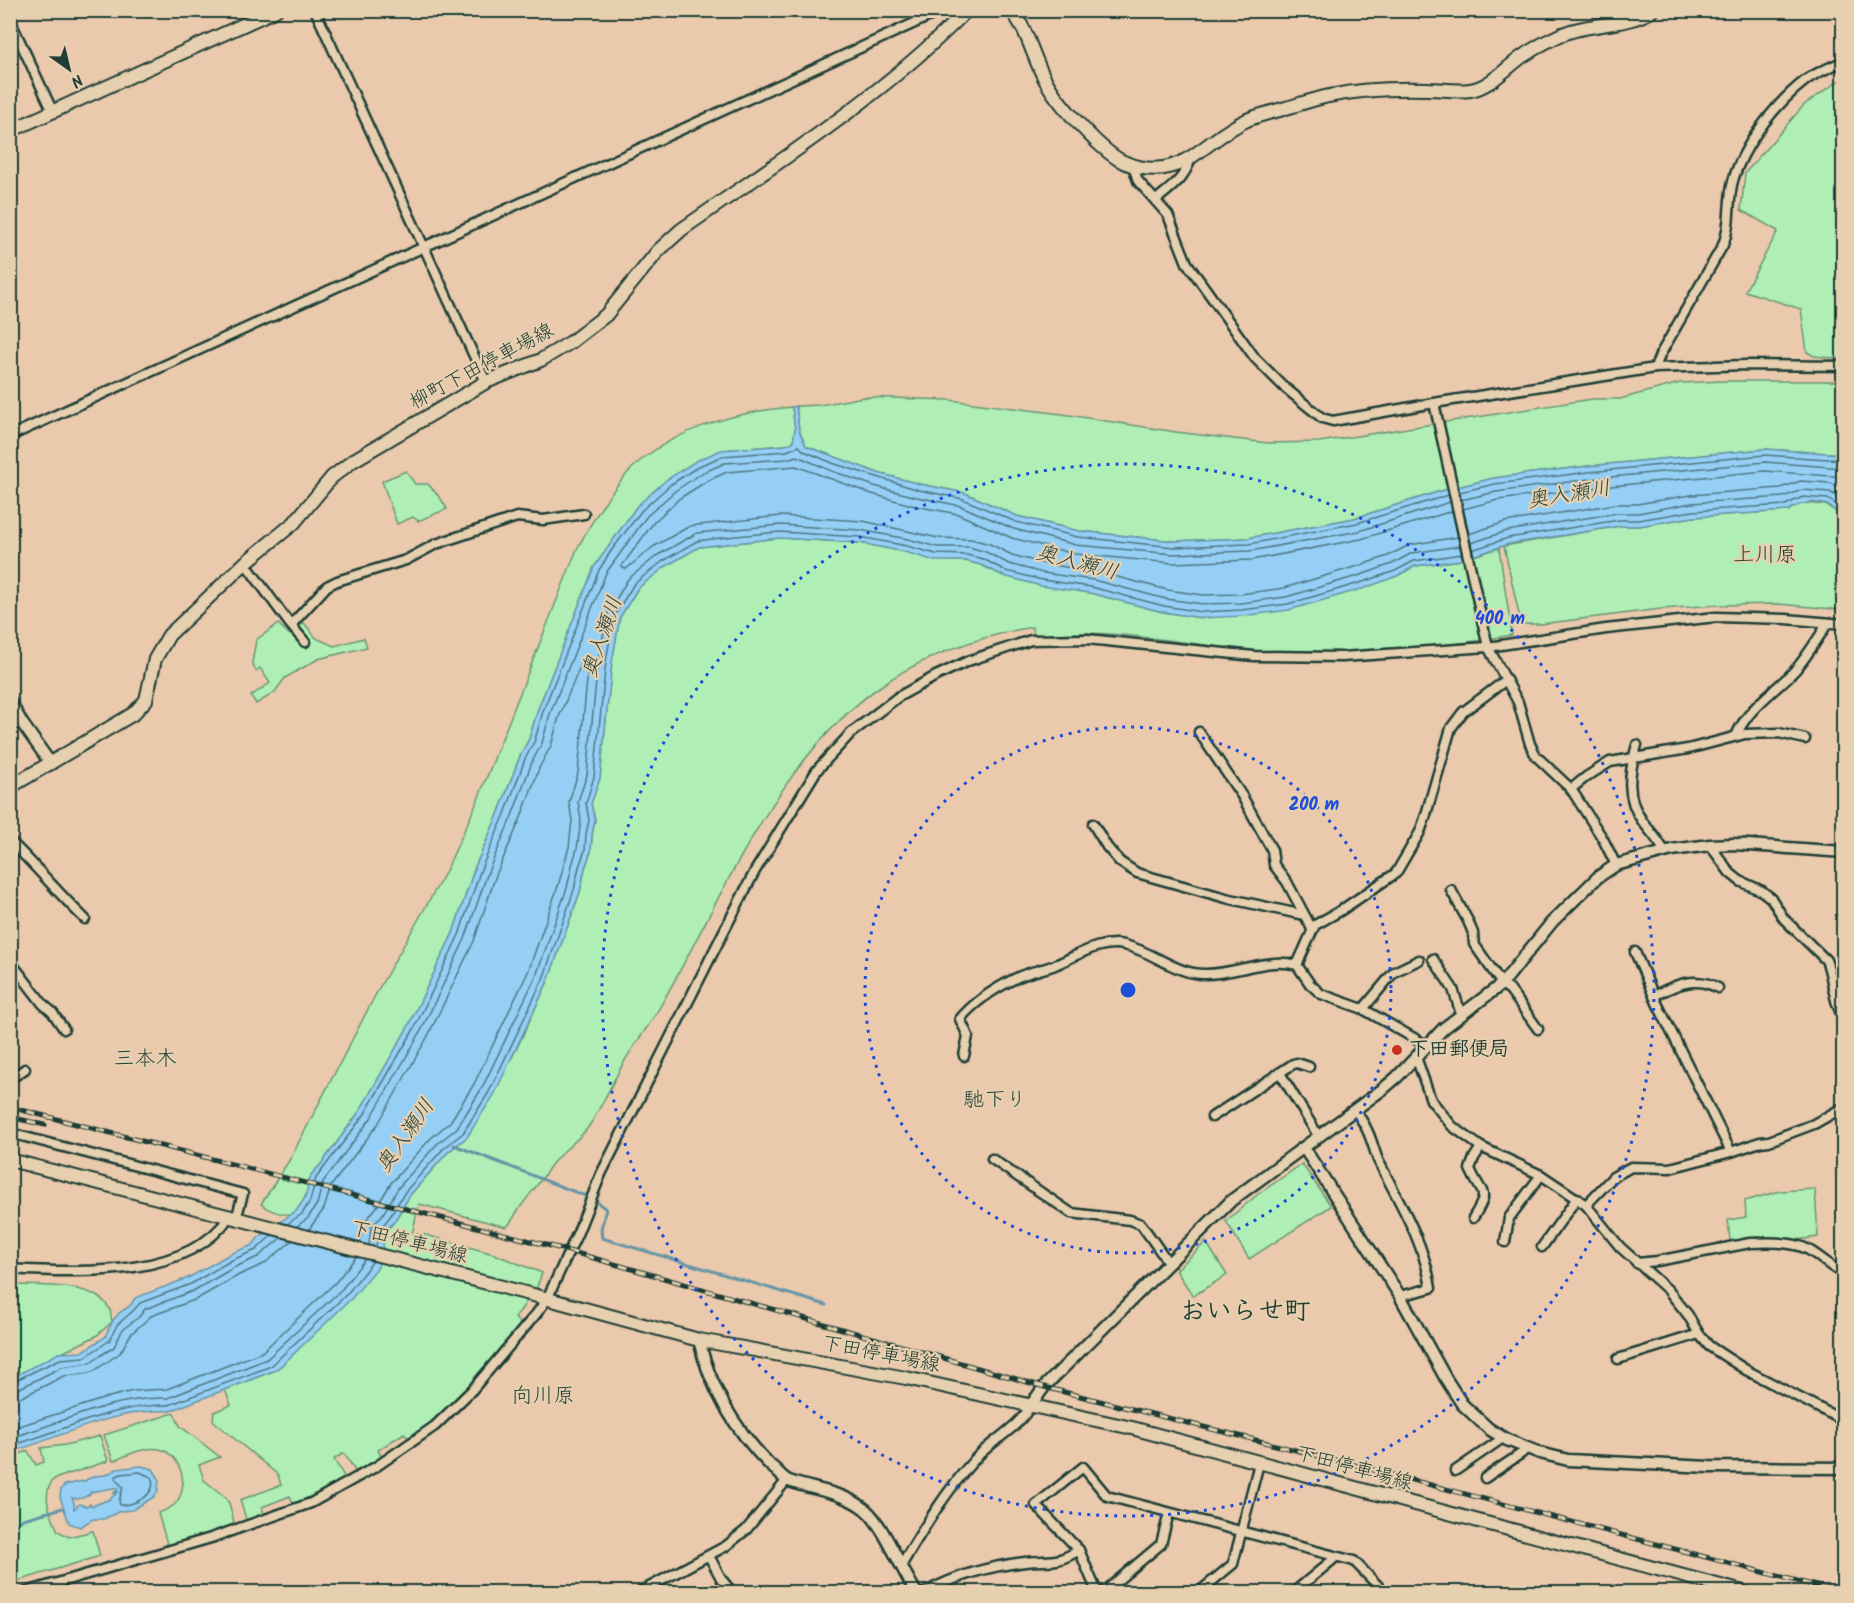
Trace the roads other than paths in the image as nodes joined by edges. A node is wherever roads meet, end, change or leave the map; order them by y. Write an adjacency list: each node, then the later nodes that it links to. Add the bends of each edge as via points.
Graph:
1 (276, 10): 9 (main road)
2 (315, 10): 14 (street)
3 (943, 10): 14 (street)
4 (967, 10): 17 (main road, 柳町下田停車場線, via 864,100 681,230 658,251 606,315 541,360)
5 (1011, 10): 12 (main road, via 1050,87 1101,148)
6 (1653, 10): 11 (main road, via 1624,23 1583,28 1556,37 1474,89 1357,91 1328,96 1246,121)
7 (10, 20): 9 (street)
8 (1844, 61): 16 (street, via 1821,70 1791,93 1748,146 1732,183 1723,245)
9 (53, 112): 10 (main road)
10 (10, 131)
11 (1191, 158): 12 (main road, via 1158,170); 13 (street, via 1180,181)
12 (1132, 166): 13 (street, via 1138,181)
13 (1156, 200): 18 (street, via 1168,215 1187,263 1255,358 1322,418 1333,421)
14 (424, 246): 17 (street); 19 (street)
15 (1844, 366): 16 (street)
16 (1655, 368): 18 (street)
17 (486, 382): 21 (main road, 柳町下田停車場線, via 354,460 332,477 294,523)
18 (1434, 406): 26 (street)
19 (10, 436)
20 (584, 514): 24 (street, via 543,520 517,517 436,544 406,560 337,581 327,586)
21 (245, 563): 24 (street); 34 (main road, 柳町下田停車場線, via 169,634 155,659 142,705)
22 (1828, 623): 23 (street); 26 (street, via 1716,617); 30 (street, via 1796,669 1749,715)
23 (1844, 624)
24 (291, 625): 25 (street)
25 (305, 642)
26 (1488, 645): 27 (street); 89 (street, via 1342,657 1254,656 1087,639 1031,640 968,661 898,697 851,733 817,770 755,872 601,1174 578,1232)
27 (1506, 680): 36 (street, via 1518,702 1536,756); 46 (street, via 1463,712 1450,728 1420,832 1396,873)
28 (10, 702): 34 (street)
29 (1199, 732): 44 (street, via 1242,795 1272,850 1274,865)
30 (1736, 735): 31 (street, via 1779,733); 33 (street, via 1688,749)
31 (1805, 739)
32 (1637, 745): 33 (street)
33 (1633, 758): 36 (street, via 1604,765); 40 (street, via 1629,776 1632,799 1642,821)
34 (51, 764): 35 (main road, 柳町下田停車場線)
35 (10, 787)
36 (1571, 789): 42 (street)
37 (1093, 824): 44 (street, via 1120,862 1137,873)
38 (10, 841): 45 (street)
39 (1710, 845): 40 (street); 41 (street); 57 (street, via 1730,873 1771,898 1784,919 1827,960 1836,1003)
40 (1665, 852): 42 (street)
41 (1844, 852)
42 (1616, 865): 52 (street, via 1598,877 1552,922)
43 (1451, 891): 52 (street, via 1468,921 1474,944)
44 (1304, 915): 46 (street)
45 (85, 919)
46 (1312, 929): 51 (street)
47 (1635, 952): 54 (street)
48 (1433, 959): 56 (street, via 1453,989)
49 (1419, 960): 55 (street, via 1394,972)
50 (10, 961): 58 (street)
51 (1297, 964): 55 (street, via 1321,994); 61 (street, via 1272,963 1207,974 1178,969 1148,952 1124,945 1095,947 1016,978 970,1007 960,1019 968,1036)
52 (1502, 984): 56 (street); 59 (street)
53 (1718, 988): 54 (street, via 1706,982 1691,982)
54 (1654, 996): 74 (street)
55 (1362, 1009): 60 (street)
56 (1461, 1014): 60 (street)
57 (1844, 1018)
58 (64, 1029)
59 (1538, 1029)
60 (1426, 1046): 62 (street)
61 (964, 1056)
62 (1416, 1057): 68 (street); 72 (street, via 1437,1109 1452,1126)
63 (1309, 1067): 65 (street, via 1297,1063)
64 (25, 1069): 66 (street)
65 (1280, 1073): 69 (street); 71 (street)
66 (10, 1079)
67 (1844, 1107): 74 (street, via 1814,1124)
68 (1356, 1110): 71 (street); 88 (street, via 1423,1252 1429,1276 1431,1288)
69 (1212, 1117)
70 (10, 1133): 81 (street, via 243,1194)
71 (1319, 1137): 73 (street)
72 (1481, 1147): 77 (street); 80 (street, via 1470,1169 1484,1200)
73 (1304, 1148): 84 (street, via 1232,1200); 88 (street)
74 (1731, 1152): 79 (street, via 1670,1168 1631,1167 1613,1177)
75 (992, 1159): 84 (street, via 1071,1213 1141,1224)
76 (10, 1160): 81 (main road, 下田停車場線)
77 (1541, 1175): 78 (street); 82 (street, via 1509,1218)
78 (1577, 1198): 79 (street); 83 (street)
79 (1586, 1205): 85 (street)
80 (1473, 1218)
81 (237, 1219): 86 (street, via 179,1256 151,1265 82,1270); 89 (main road, 下田停車場線)
82 (1505, 1242)
83 (1542, 1247)
84 (1168, 1262): 93 (street, via 1044,1387)
85 (1637, 1263): 87 (street, via 1763,1242 1800,1246); 90 (street, via 1673,1296)
86 (10, 1269)
87 (1844, 1274)
88 (1400, 1296): 95 (street, via 1462,1404)
89 (544, 1298): 91 (main road, 下田停車場線); 111 (street, via 537,1313 472,1390 435,1426 377,1466 311,1503 282,1514)
90 (1699, 1334): 92 (street); 94 (street, via 1731,1361)
91 (699, 1340): 93 (main road, 下田停車場線); 101 (street, via 732,1418)
92 (1618, 1359)
93 (1031, 1405): 97 (main road, 下田停車場線); 107 (street, via 1024,1418 977,1457 953,1486)
94 (1844, 1421)
95 (1503, 1438): 96 (street); 99 (street)
96 (1526, 1449): 98 (street, via 1568,1460); 100 (street)
97 (1259, 1463): 103 (street); 109 (main road, 下田停車場線)
98 (1844, 1468)
99 (1455, 1470)
100 (1485, 1478)
101 (787, 1480): 105 (street, via 746,1530); 107 (street, via 855,1502 866,1510)
102 (1169, 1513): 103 (street); 104 (street, via 1107,1496 1083,1467 1036,1505); 116 (street, via 1161,1544)
103 (1242, 1532): 106 (street); 117 (street, via 1233,1564)
104 (1079, 1550): 114 (street, via 1059,1561 981,1571); 115 (street)
105 (709, 1556): 108 (street); 113 (street)
106 (1336, 1557): 118 (street); 119 (street, via 1354,1561)
107 (901, 1566): 110 (street)
108 (650, 1590): 112 (street)
109 (1719, 1590): 120 (main road, 下田停車場線)
110 (913, 1591)
111 (26, 1593)
112 (640, 1593)
113 (732, 1593)
114 (926, 1593)
115 (1097, 1593)
116 (1104, 1593)
117 (1199, 1593)
118 (1294, 1593)
119 (1384, 1593)
120 (1743, 1593)

